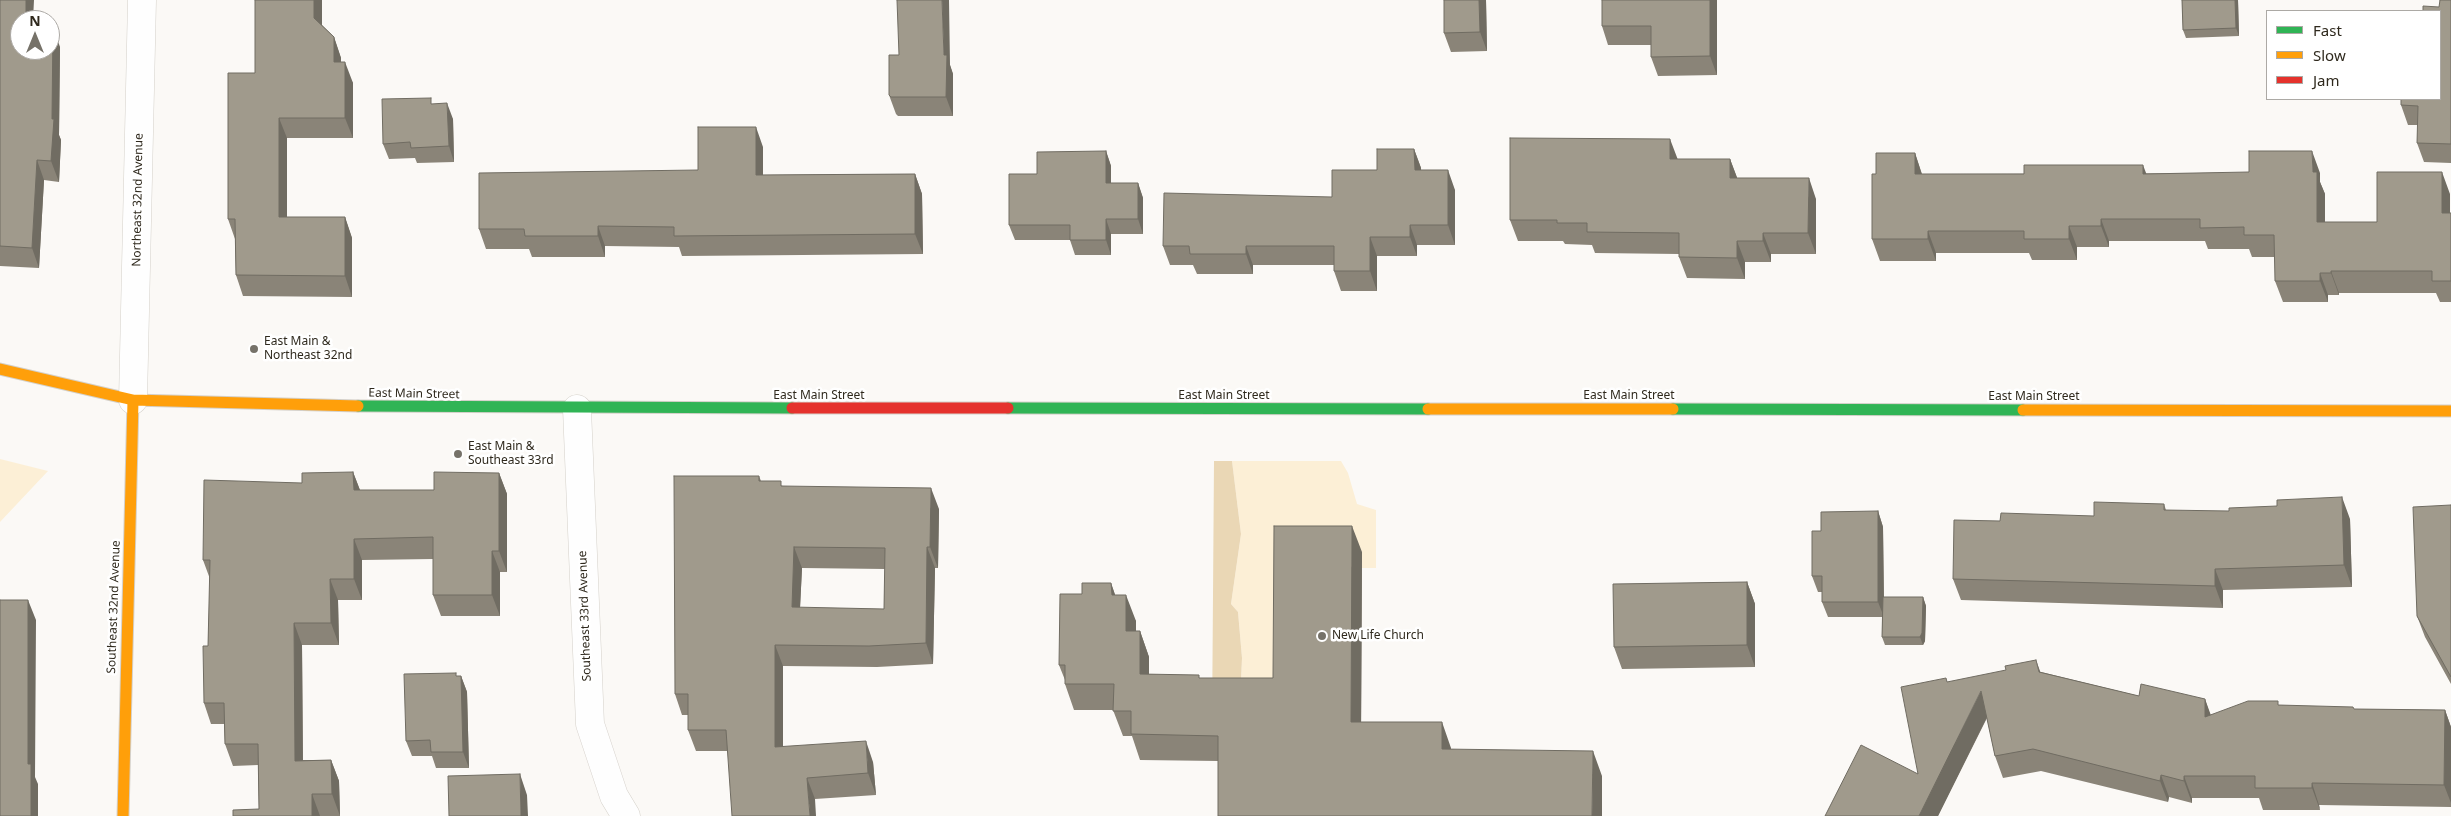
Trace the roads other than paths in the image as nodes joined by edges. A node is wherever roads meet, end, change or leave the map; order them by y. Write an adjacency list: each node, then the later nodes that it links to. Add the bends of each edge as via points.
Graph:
1 (142, 0): 3 (street, Northeast 32nd Avenue)
2 (0, 369): 3 (main road, East Main Street)
3 (133, 400): 4 (main road, East Main Street, via 205,404); 6 (main road, Southeast 32nd Avenue)
4 (577, 409): 5 (main road, East Main Street); 7 (street, Southeast 33rd Avenue, via 590,724 614,796)
5 (2451, 411)
6 (123, 816)
7 (626, 816)

